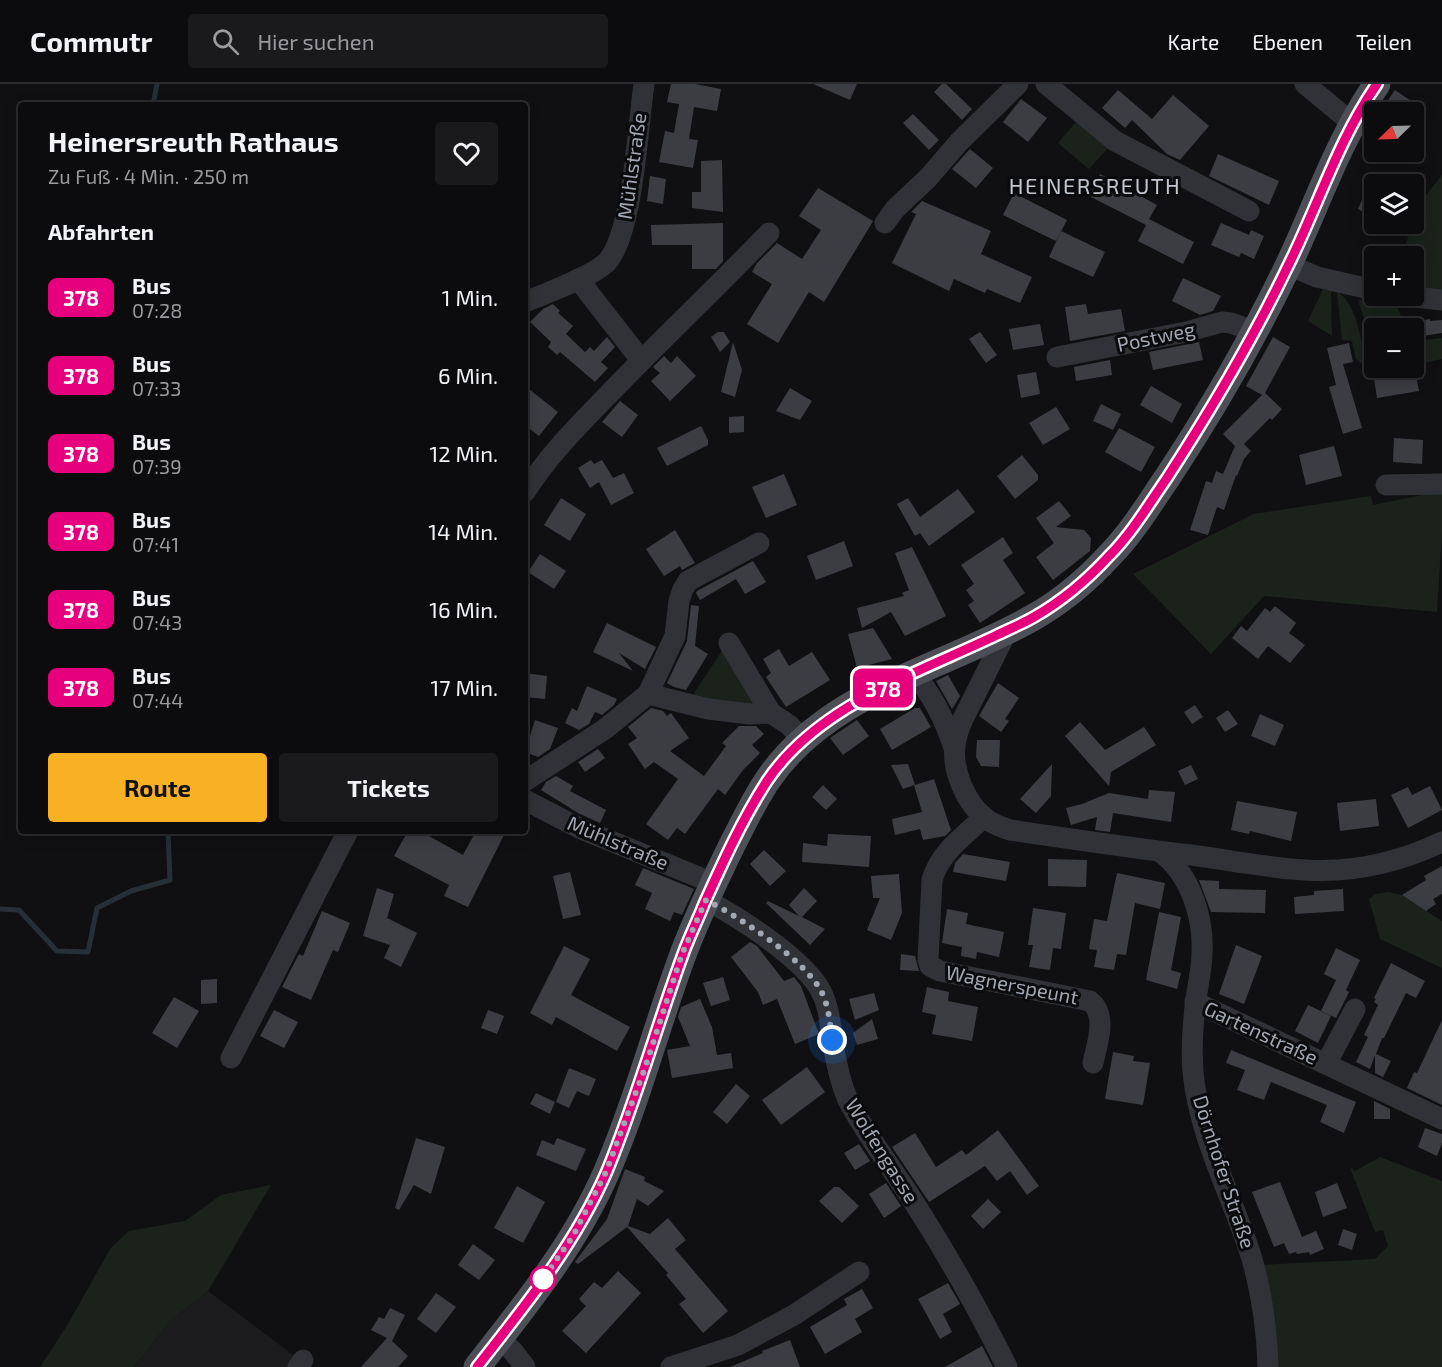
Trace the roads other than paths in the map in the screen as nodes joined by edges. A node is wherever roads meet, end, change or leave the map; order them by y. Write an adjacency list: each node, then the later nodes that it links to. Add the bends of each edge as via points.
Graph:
1 (644, 84): 11 (street, Mühlstraße, via 627,217 606,262)
2 (1018, 84): 8 (street)
3 (1046, 84): 7 (street, via 1115,141)
4 (1305, 84): 6 (street)
5 (1377, 84): 6 (main road)
6 (1353, 123): 10 (main road)
7 (1249, 211)
8 (885, 223)
9 (770, 233): 18 (street)
10 (1289, 265): 12 (street, via 1317,277); 16 (main road)
11 (578, 279): 15 (street, Mühlstraße); 18 (street)
12 (1364, 288)
13 (1424, 298): 14 (street)
14 (1442, 300)
15 (528, 301)
16 (1254, 331): 17 (street, Postweg, via 1222,322); 23 (main road, via 1185,450 1114,552 1054,604)
17 (1057, 357)
18 (641, 360): 21 (street, via 554,453)
19 (1442, 484): 20 (street)
20 (1386, 485)
21 (528, 488)
22 (759, 543): 26 (street, via 688,581 679,601 675,636)
23 (1008, 629): 25 (main road); 29 (street, via 963,719)
24 (729, 643): 27 (street)
25 (913, 673): 28 (main road, via 845,710); 29 (street, via 942,714)
26 (648, 694): 27 (street, via 708,709); 30 (street, via 604,729)
27 (771, 712): 28 (street)
28 (804, 740): 36 (main road, via 781,762 750,809)
29 (954, 748): 32 (street, via 966,793)
30 (528, 779)
31 (528, 802): 36 (street, Mühlstraße)
32 (984, 818): 35 (street, via 1010,830); 40 (street, Wagnerspeunt, via 948,849 935,870 930,966 1090,1001 1098,1007 1101,1017)
33 (346, 834): 39 (street)
34 (1442, 842): 35 (street, via 1388,862 1321,871)
35 (1160, 852): 37 (street, Dörnhofer Straße, via 1179,870 1198,915 1202,954)
36 (710, 892): 44 (main road, via 682,954 621,1134 592,1202 573,1236); 48 (street, Wolfengasse, via 731,914 799,965 817,985 826,1001 836,1063 848,1099 977,1308)
37 (1195, 1002): 41 (street, Gartenstraße); 49 (street, Dörnhofer Straße, via 1193,1066 1198,1100 1252,1259 1264,1318)
38 (1355, 1009): 41 (street, Gartenstraße)
39 (231, 1059)
40 (1093, 1063)
41 (1326, 1064): 42 (street, Gartenstraße)
42 (1442, 1119)
43 (859, 1272): 47 (street, via 794,1315 738,1345)
44 (499, 1340): 45 (main road); 46 (street)
45 (477, 1367)
46 (525, 1367)
47 (671, 1367)
48 (1007, 1367)
49 (1268, 1367)

